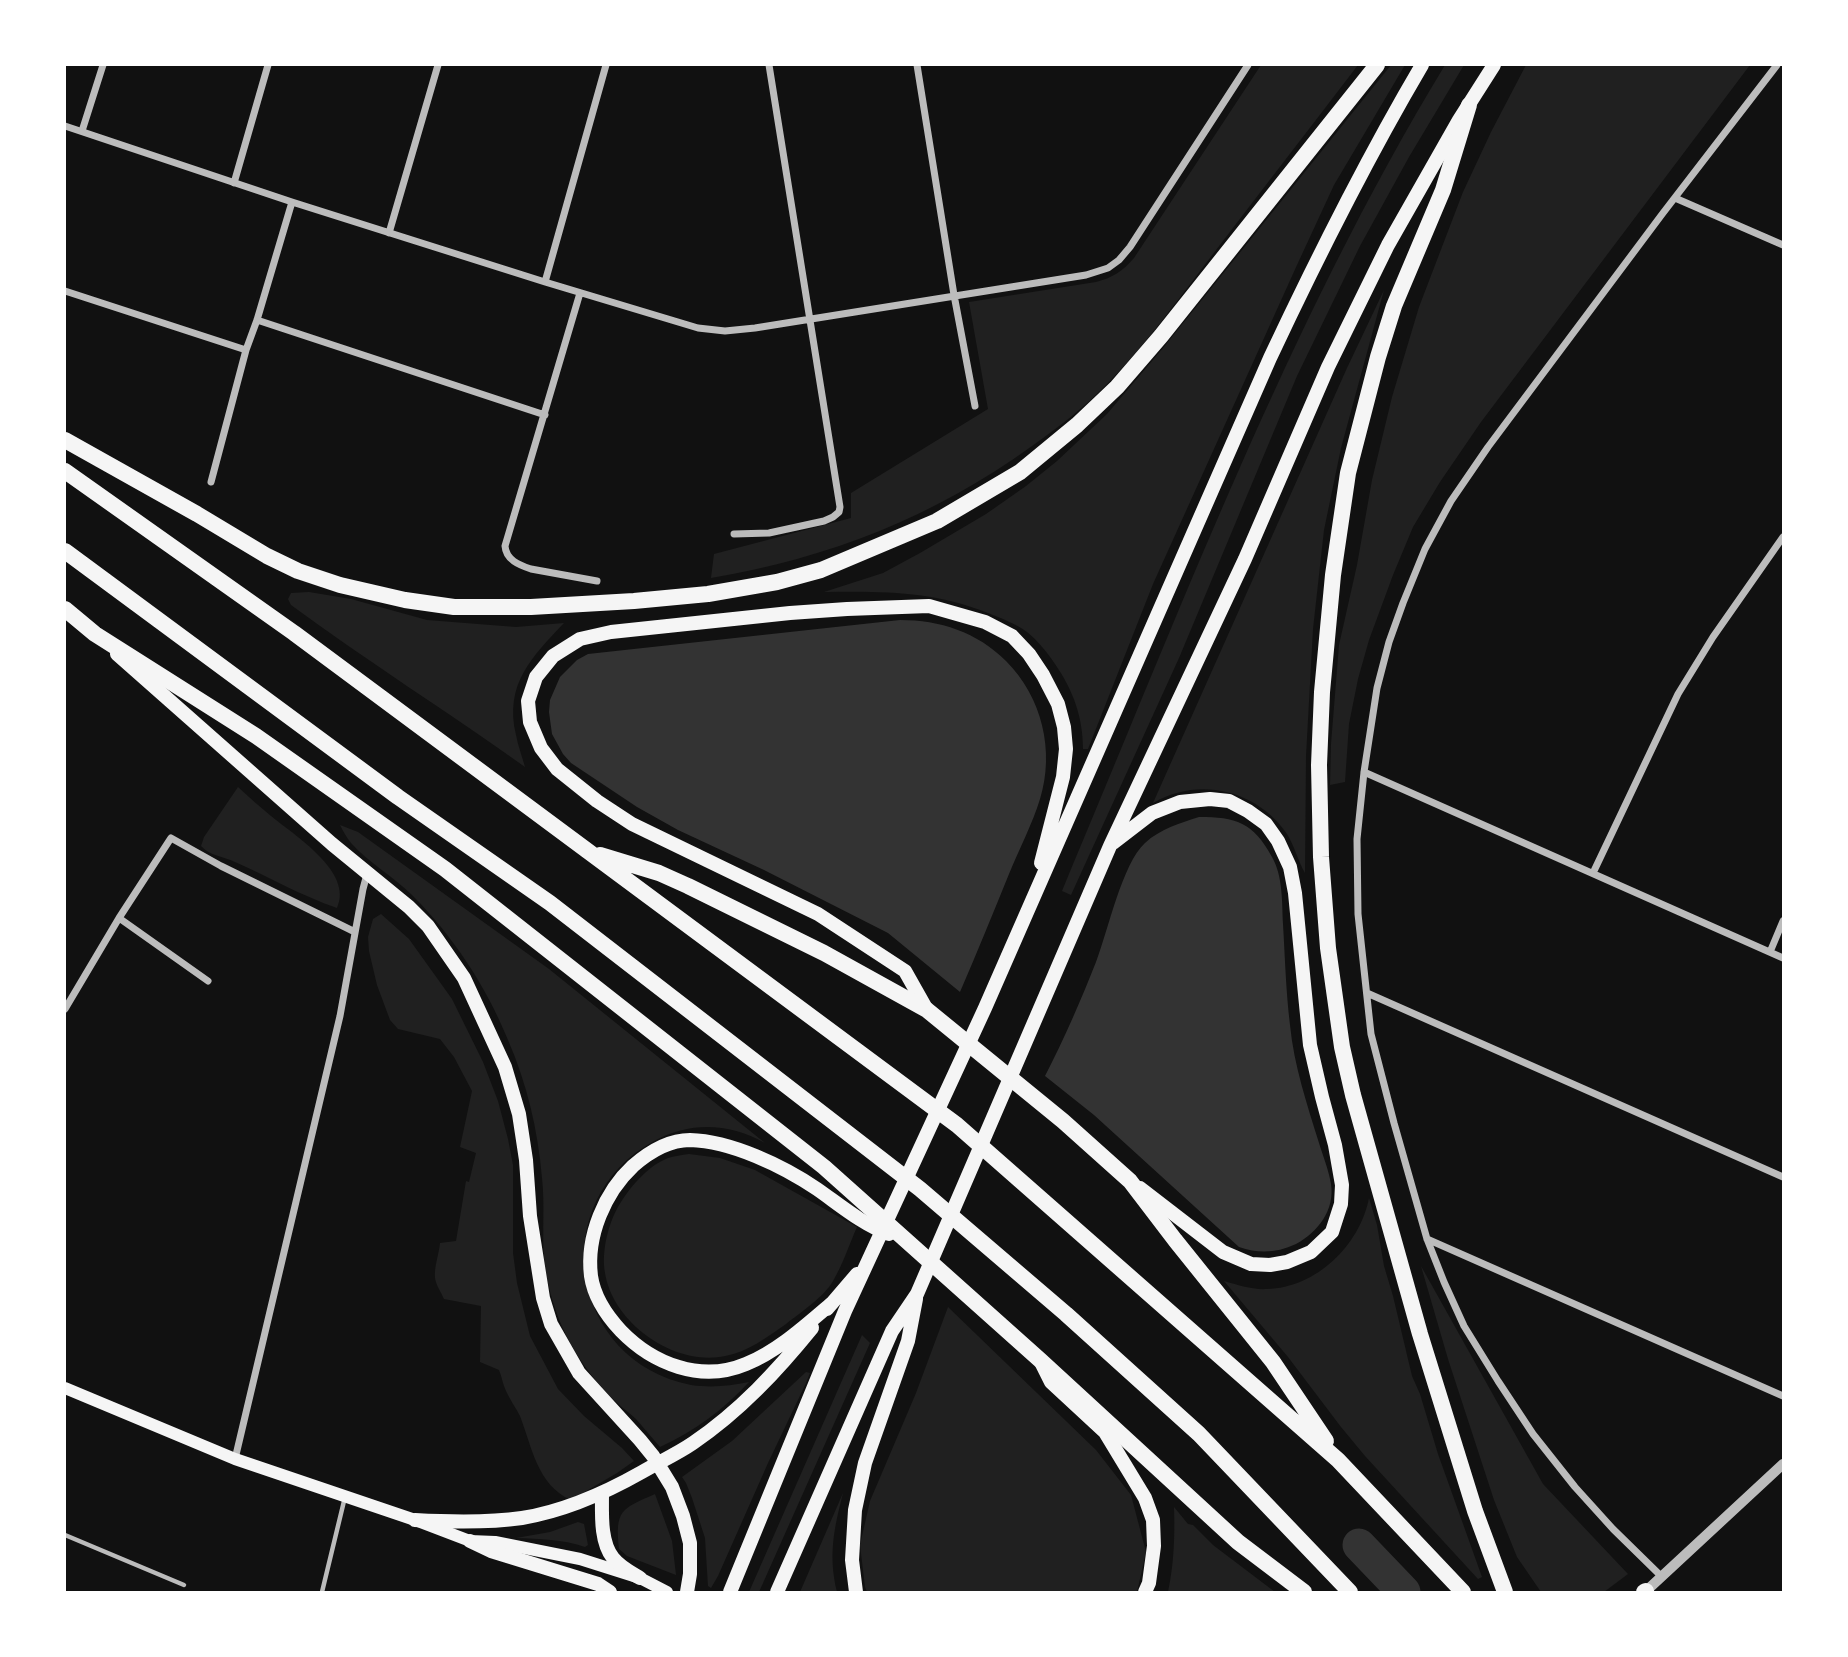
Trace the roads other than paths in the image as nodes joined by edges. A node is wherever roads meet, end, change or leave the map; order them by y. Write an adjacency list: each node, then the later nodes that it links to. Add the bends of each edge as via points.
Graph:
1 (103, 65): 14 (street)
2 (268, 65): 15 (street)
3 (438, 65): 18 (street)
4 (606, 65): 20 (street)
5 (769, 65): 25 (street)
6 (917, 65): 23 (street)
7 (1248, 65): 23 (street, via 1130,247 1108,268)
8 (1377, 65): 29 (highway, via 1161,337 1077,425 1020,472 937,522 821,570 708,594 634,601 454,607 405,600 298,571)
9 (1422, 65): 43 (highway, via 1316,260)
10 (1494, 65): 12 (highway)
11 (1777, 65): 16 (street)
12 (1469, 105): 39 (highway, via 1388,245 1328,367 1245,559); 84 (highway, via 1443,190 1394,306 1348,472 1322,692 1321,857 1328,948 1353,1095 1424,1347)
13 (65, 126): 14 (street)
14 (82, 131): 15 (street)
15 (234, 183): 17 (street)
16 (1675, 198): 19 (street); 38 (street, via 1451,501 1425,550 1389,642)
17 (292, 202): 18 (street); 24 (street)
18 (389, 233): 20 (street)
19 (1783, 245)
20 (545, 282): 22 (street)
21 (65, 291): 26 (street)
22 (580, 293): 25 (street, via 698,328 725,331); 28 (street)
23 (954, 295): 25 (street); 27 (street)
24 (257, 320): 26 (street); 28 (street)
25 (811, 320): 32 (street, via 839,512 824,521 769,533)
26 (246, 350): 31 (street)
27 (975, 406)
28 (545, 415): 35 (street, via 505,551 513,561 531,569)
29 (65, 440)
30 (65, 471): 40 (highway, via 294,633)
31 (211, 482)
32 (734, 534)
33 (1782, 542): 41 (street, via 1678,694)
34 (65, 551): 82 (highway, via 550,903 920,1189 1199,1434)
35 (597, 581)
36 (65, 609): 37 (highway)
37 (95, 634): 42 (highway); 56 (highway, via 256,736 445,869 824,1167)
38 (1364, 772): 41 (street); 50 (street, via 1357,839 1358,914)
39 (1110, 846): 54 (highway, via 1152,813 1180,802 1210,799 1229,801 1248,811 1266,824 1278,841 1295,893 1310,1045 1335,1145 1341,1204 1332,1232 1311,1252 1287,1262 1251,1264 1223,1252); 57 (highway)
40 (588, 851): 52 (highway, via 688,886); 63 (highway, via 957,1125)
41 (1593, 873): 47 (street)
42 (367, 874): 46 (street); 76 (highway, via 428,926 464,978 484,1018 519,1114 531,1227 551,1324 579,1373 653,1456 672,1488 690,1543)
43 (1028, 910): 52 (highway, via 1063,777 1066,749 1058,704 1029,654 1012,636 985,622 929,606 847,609 611,632 580,639 553,656 536,677 528,701 530,722 541,748 557,769 632,824 818,914 905,971); 58 (highway, via 871,1256)
44 (119, 918): 46 (street, via 171,838); 49 (street); 51 (street)
45 (1783, 921): 47 (street)
46 (355, 932): 62 (street, via 340,1016)
47 (1770, 952): 48 (street)
48 (1783, 958)
49 (208, 981)
50 (1367, 993): 53 (street); 55 (street, via 1381,1076)
51 (65, 1009)
52 (927, 1010): 54 (highway)
53 (1783, 1177)
54 (1130, 1181): 63 (highway, via 1273,1362)
55 (1427, 1239): 61 (street); 70 (street, via 1464,1325 1533,1434 1583,1496)
56 (907, 1241): 58 (highway, via 872,1227 760,1158 724,1145 688,1140 663,1145 642,1157 604,1203 591,1256 595,1287 608,1316 641,1349 676,1367 700,1372 745,1365); 59 (highway)
57 (917, 1294): 78 (highway, via 892,1331); 79 (highway, via 908,1341 865,1463 855,1510 852,1560)
58 (840, 1302): 65 (highway, via 732,1414 692,1444); 77 (highway)
59 (1040, 1360): 80 (highway, via 1051,1382 1105,1432 1145,1498 1153,1520 1154,1546); 81 (highway, via 1238,1542)
60 (65, 1388): 62 (main road)
61 (1783, 1396)
62 (235, 1459): 66 (main road)
63 (1338, 1460): 83 (highway)
64 (1783, 1464): 70 (street)
65 (606, 1491): 67 (highway, via 524,1517 484,1522); 71 (highway, via 606,1545 622,1567)
66 (345, 1497): 67 (main road); 73 (lane)
67 (415, 1520): 69 (main road)
68 (65, 1535): 72 (lane)
69 (470, 1541): 71 (main road, via 549,1552); 74 (highway)
70 (1661, 1576): 85 (street)
71 (640, 1578): 75 (main road)
72 (184, 1585)
73 (322, 1592)
74 (610, 1592)
75 (667, 1592)
76 (687, 1592)
77 (730, 1592)
78 (777, 1592)
79 (856, 1592)
80 (1145, 1592)
81 (1304, 1592)
82 (1350, 1592)
83 (1463, 1592)
84 (1505, 1592)
85 (1645, 1592)

